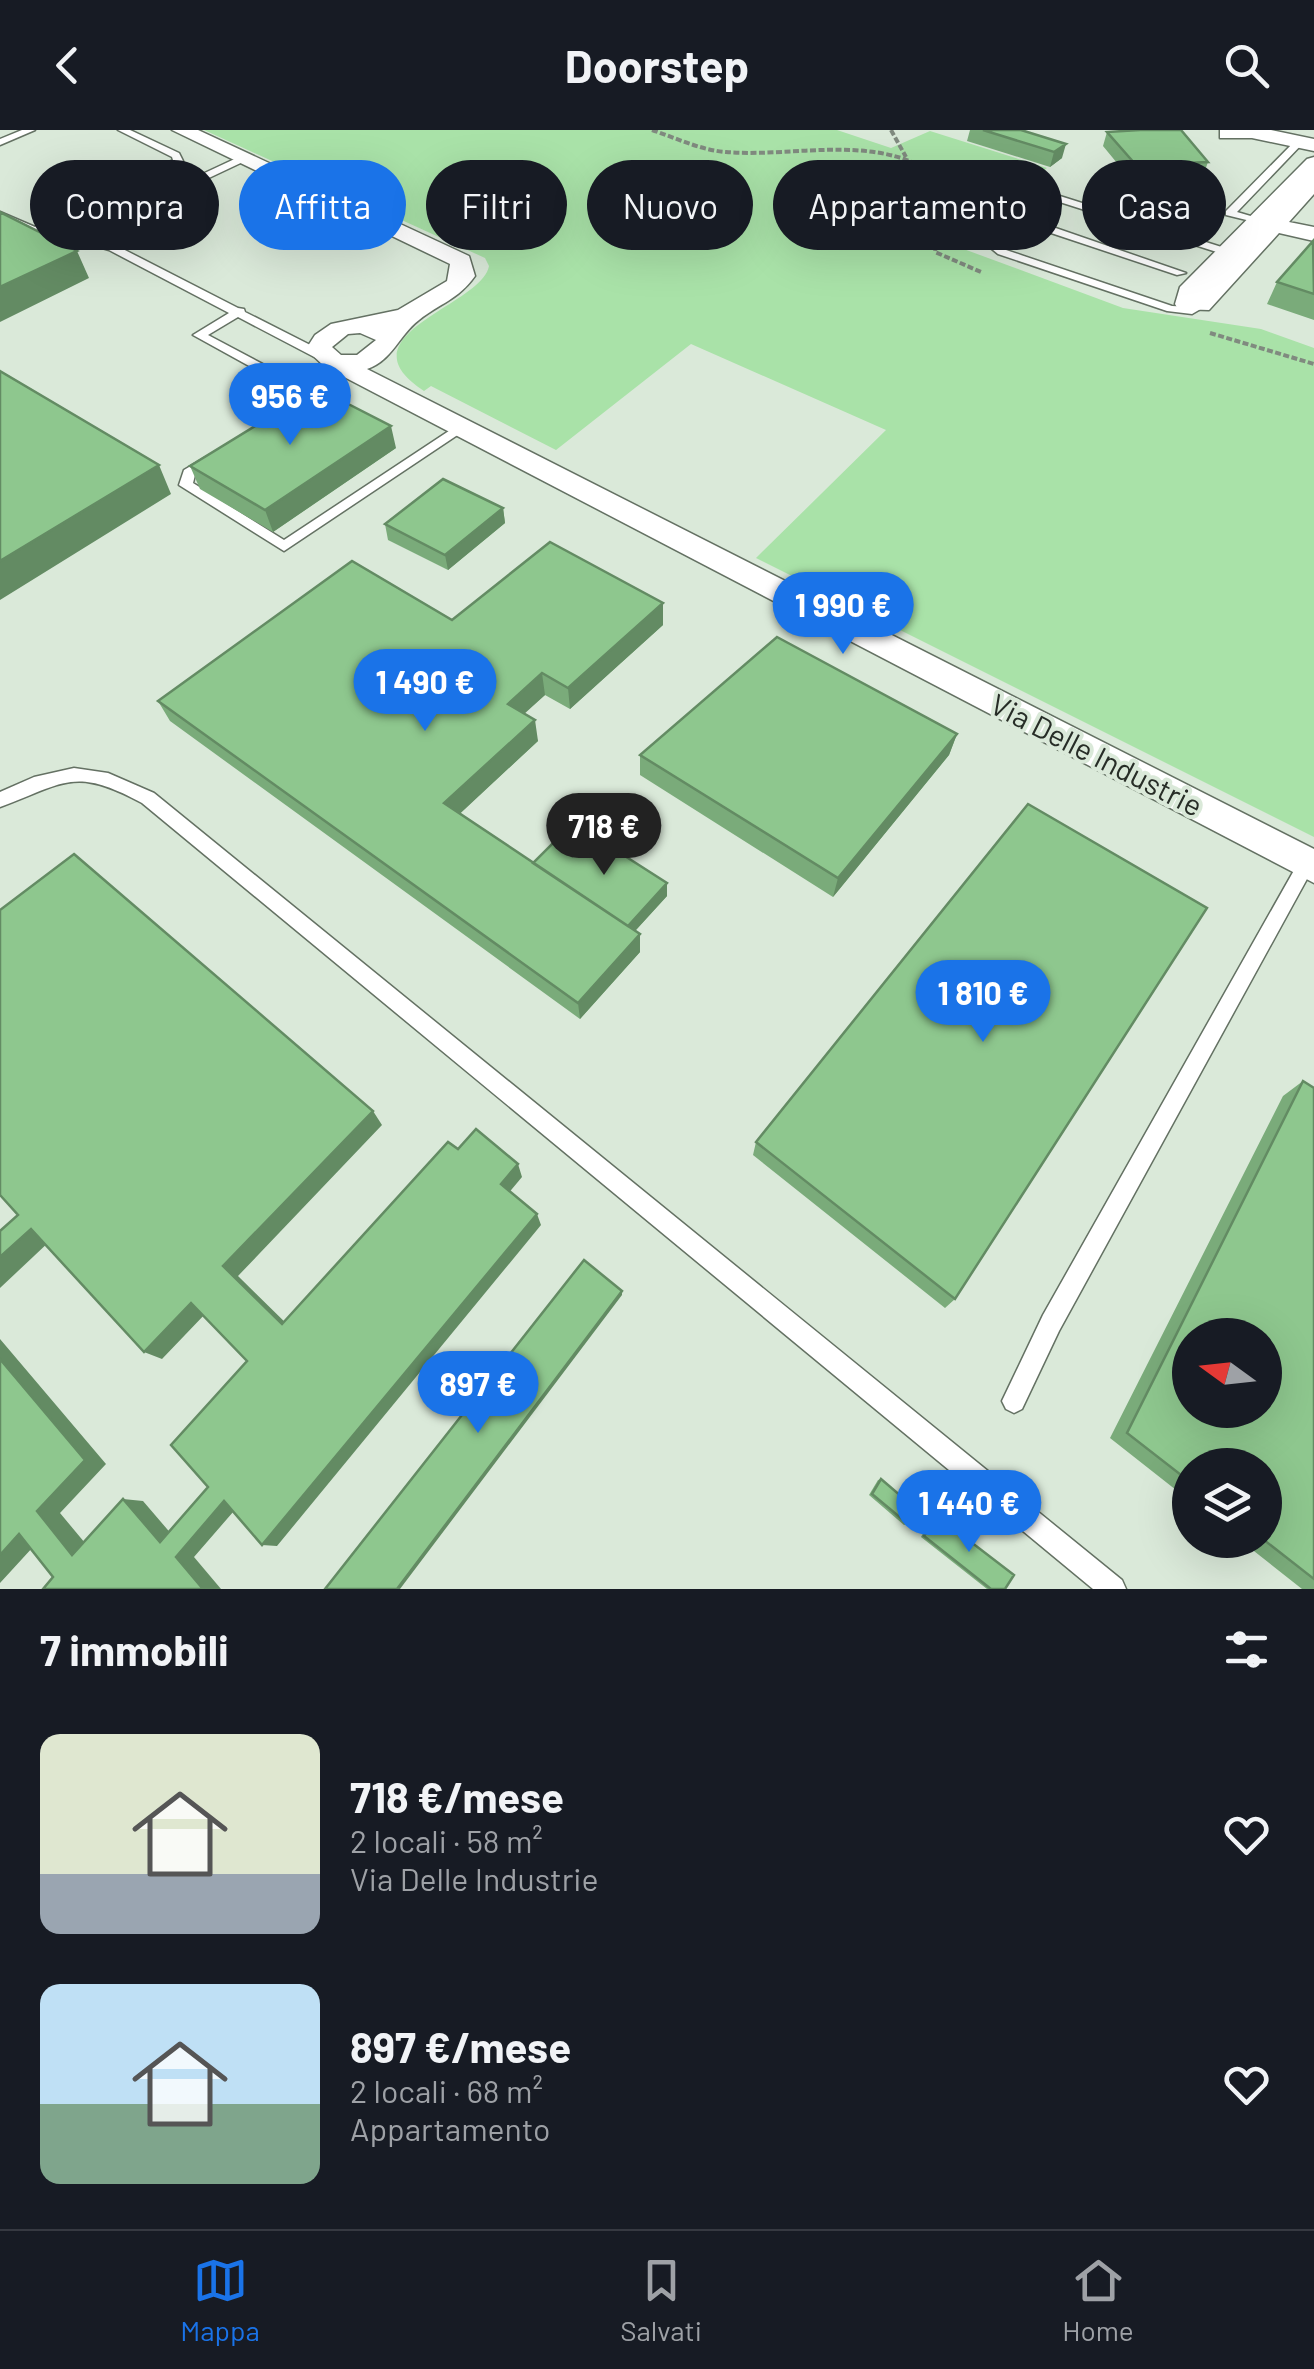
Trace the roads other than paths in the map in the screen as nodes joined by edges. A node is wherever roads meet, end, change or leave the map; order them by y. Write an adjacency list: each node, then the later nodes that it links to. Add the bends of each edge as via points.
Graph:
1 (30, 130): 6 (lane)
2 (123, 130): 9 (lane)
3 (182, 130): 8 (street)
4 (1251, 131): 5 (street); 7 (street)
5 (1227, 134)
6 (0, 142)
7 (1307, 151): 14 (street)
8 (244, 158): 10 (lane); 25 (street, via 455,255 464,268 458,284)
9 (178, 160)
10 (219, 170)
11 (1314, 181): 14 (street)
12 (1062, 198): 20 (lane)
13 (0, 214): 15 (lane)
14 (1265, 223): 17 (street); 20 (street); 22 (street)
15 (30, 228)
16 (1062, 233): 21 (lane)
17 (1314, 234)
18 (117, 250): 23 (lane)
19 (998, 250): 22 (lane, via 1175,310)
20 (1227, 252): 22 (street, via 1186,294 1187,304)
21 (1181, 273)
22 (1200, 305)
23 (240, 311): 24 (lane); 28 (lane, via 199,334 309,395)
24 (277, 331): 26 (lane); 26 (lane, via 312,336)
25 (381, 339): 26 (street); 26 (street, via 358,363); 27 (street, via 388,375)
26 (329, 351): 27 (street, Via Delle Industrie)
27 (400, 392): 29 (street, Via Delle Industrie)
28 (276, 420)
29 (464, 425): 30 (lane, via 284,546 186,485 190,473); 32 (street, Via Delle Industrie)
30 (221, 454)
31 (0, 800): 34 (lane, via 77,772 113,778 148,798)
32 (1311, 865): 33 (lane, via 1060,1306)
33 (1014, 1401)
34 (1114, 1589)

